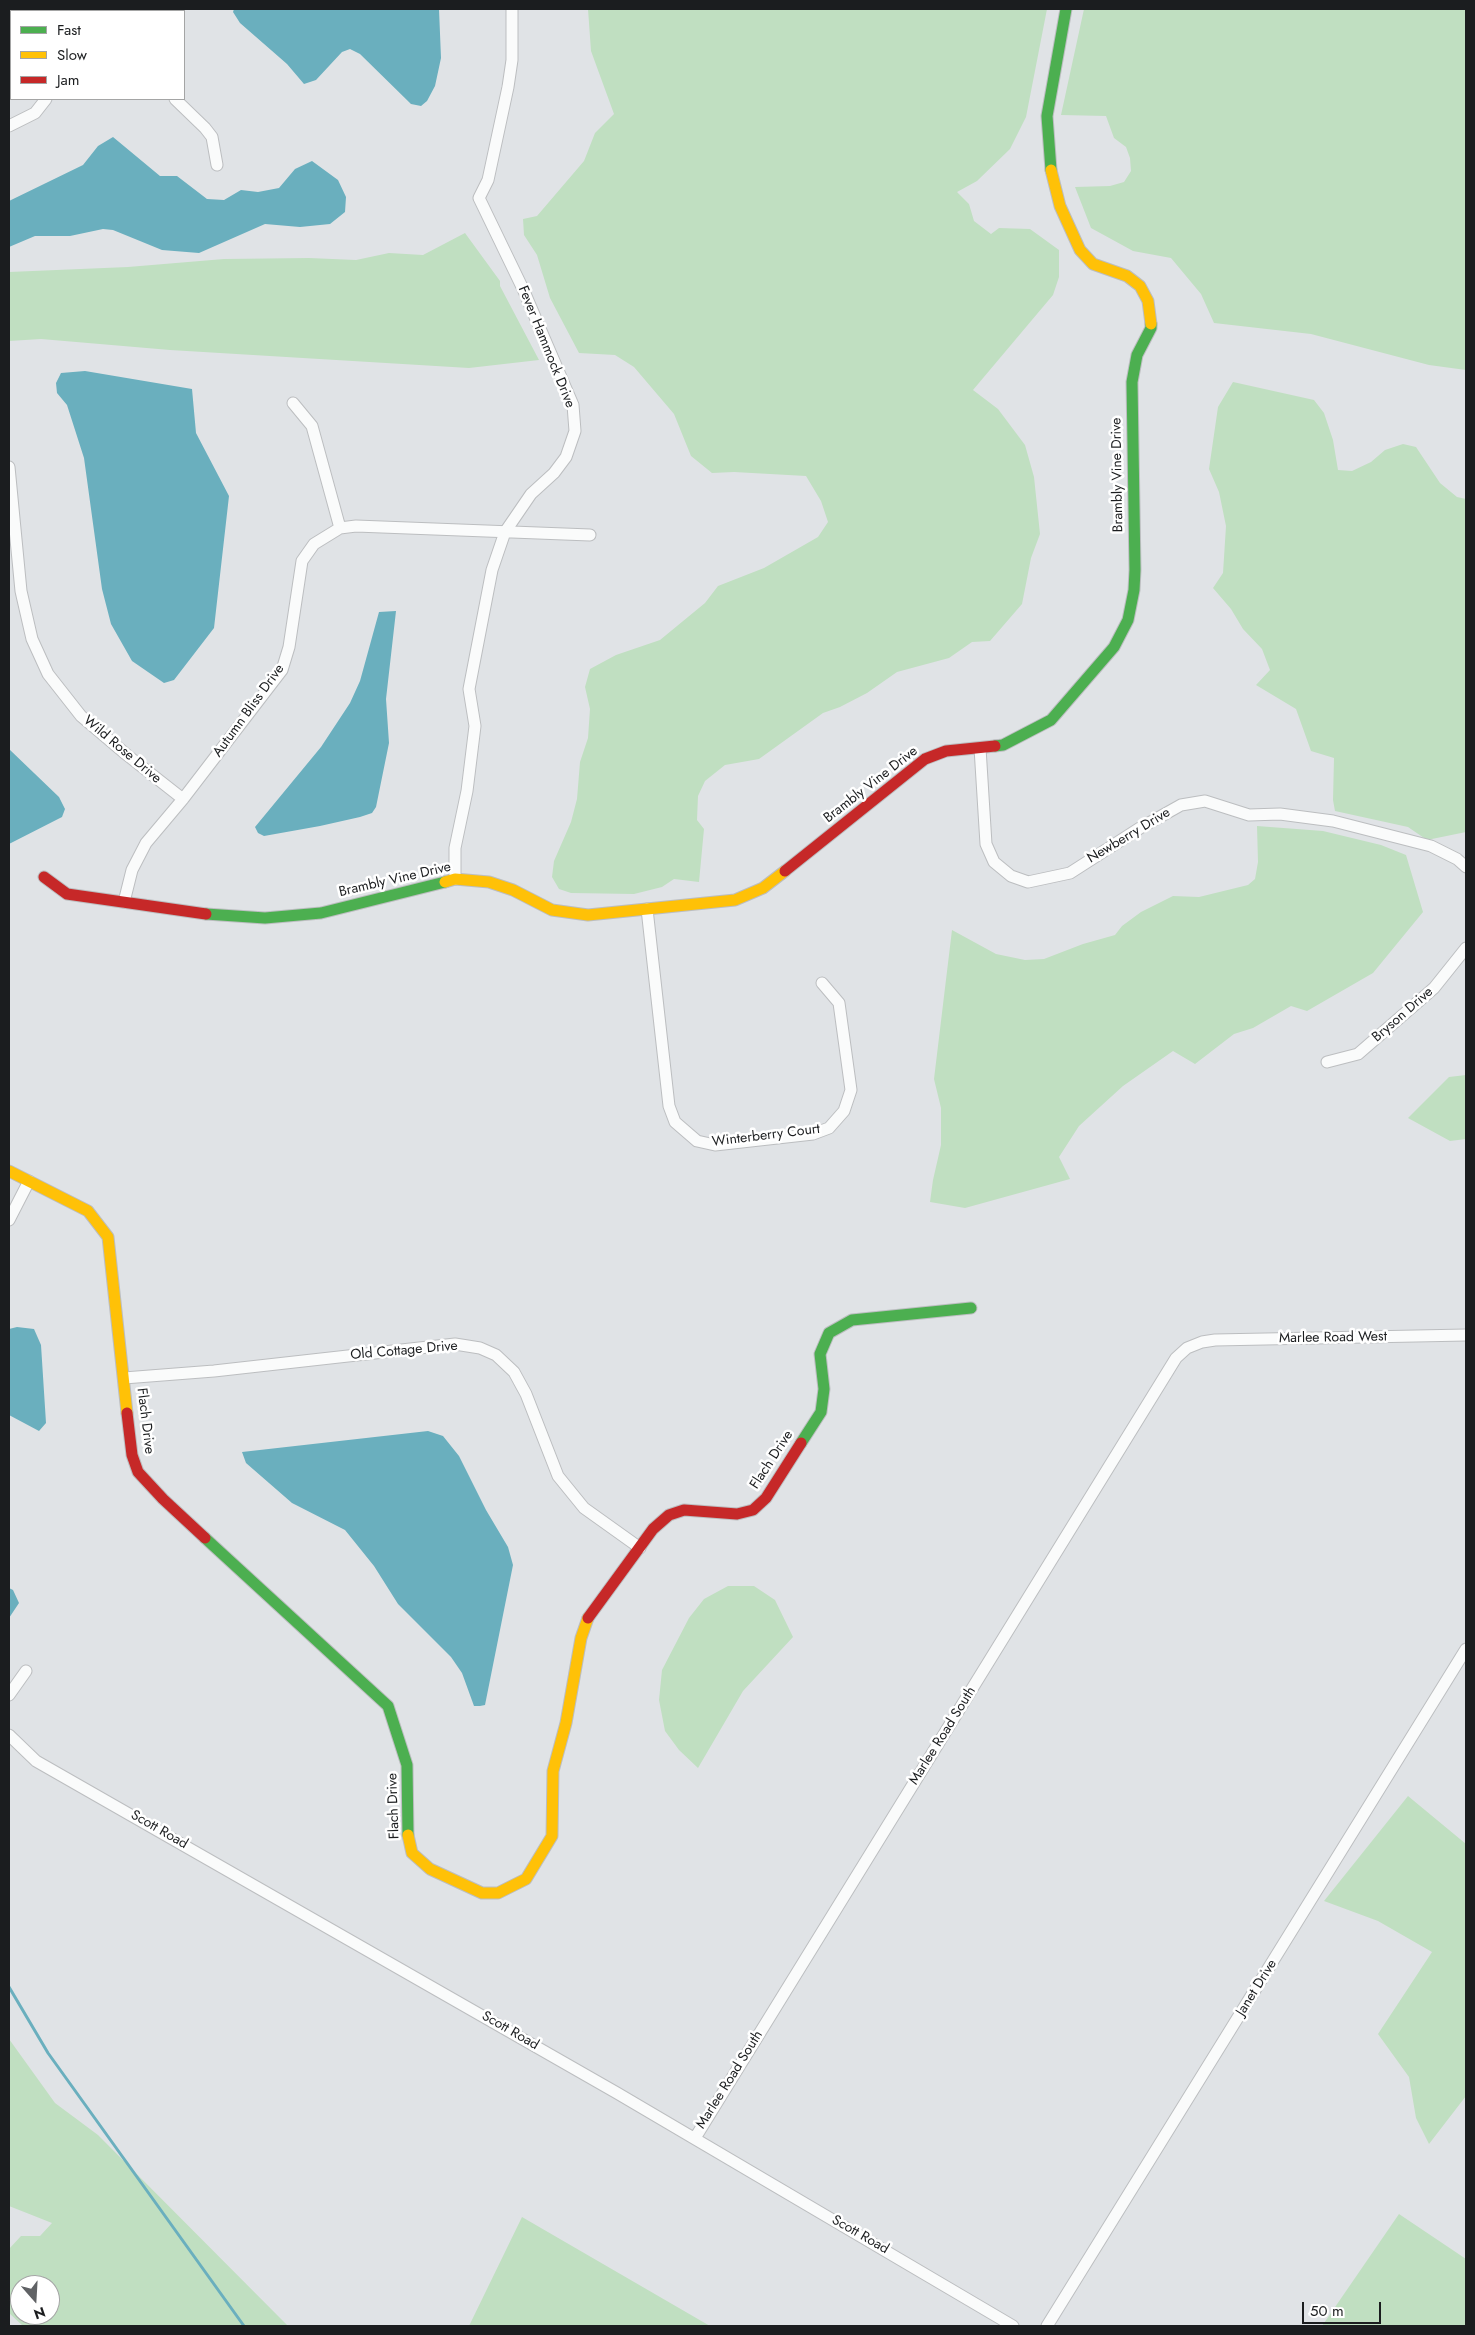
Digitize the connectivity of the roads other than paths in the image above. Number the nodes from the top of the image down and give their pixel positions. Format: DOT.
graph roads {
  1 [pos="512,9"];
  2 [pos="1066,9"];
  3 [pos="45,100"];
  4 [pos="177,100"];
  5 [pos="9,126"];
  6 [pos="218,166"];
  7 [pos="293,403"];
  8 [pos="9,467"];
  9 [pos="340,528"];
  10 [pos="505,532"];
  11 [pos="590,535"];
  12 [pos="980,748"];
  13 [pos="183,799"];
  14 [pos="1466,867"];
  15 [pos="44,877"];
  16 [pos="455,879"];
  17 [pos="124,902"];
  18 [pos="647,909"];
  19 [pos="1466,948"];
  20 [pos="822,982"];
  21 [pos="1326,1062"];
  22 [pos="9,1171"];
  23 [pos="29,1181"];
  24 [pos="9,1220"];
  25 [pos="971,1308"];
  26 [pos="1466,1335"];
  27 [pos="1199,1343"];
  28 [pos="124,1378"];
  29 [pos="640,1548"];
  30 [pos="1466,1649"];
  31 [pos="26,1671"];
  32 [pos="9,1695"];
  33 [pos="9,1735"];
  34 [pos="695,2138"];
  35 [pos="1013,2326"];
  36 [pos="1047,2326"];
  1 -- 10 [label="street, Fever Hammock Drive"];
  2 -- 12 [label="street, Brambly Vine Drive"];
  3 -- 5 [label="street"];
  4 -- 6 [label="street"];
  7 -- 9 [label="street"];
  8 -- 13 [label="street, Wild Rose Drive"];
  9 -- 10 [label="street, Autumn Bliss Drive"];
  9 -- 13 [label="street, Autumn Bliss Drive"];
  10 -- 11 [label="street, Autumn Bliss Drive"];
  10 -- 16 [label="street, Fever Hammock Drive"];
  12 -- 14 [label="street, Newberry Drive"];
  12 -- 18 [label="street, Brambly Vine Drive"];
  13 -- 17 [label="street, Autumn Bliss Drive"];
  15 -- 17 [label="street, Brambly Vine Drive"];
  16 -- 17 [label="street, Brambly Vine Drive"];
  16 -- 18 [label="street, Brambly Vine Drive"];
  18 -- 20 [label="street, Winterberry Court"];
  19 -- 21 [label="street, Bryson Drive"];
  22 -- 23 [label="street, Flach Drive"];
  23 -- 24 [label="street"];
  23 -- 28 [label="street, Flach Drive"];
  25 -- 29 [label="street, Flach Drive"];
  26 -- 27 [label="street, Marlee Road West"];
  27 -- 34 [label="street, Marlee Road South"];
  28 -- 29 [label="street, Old Cottage Drive"];
  28 -- 29 [label="street, Flach Drive"];
  30 -- 36 [label="street, Janet Drive"];
  31 -- 32 [label="street"];
  33 -- 34 [label="street, Scott Road"];
  34 -- 35 [label="street, Scott Road"];
}
